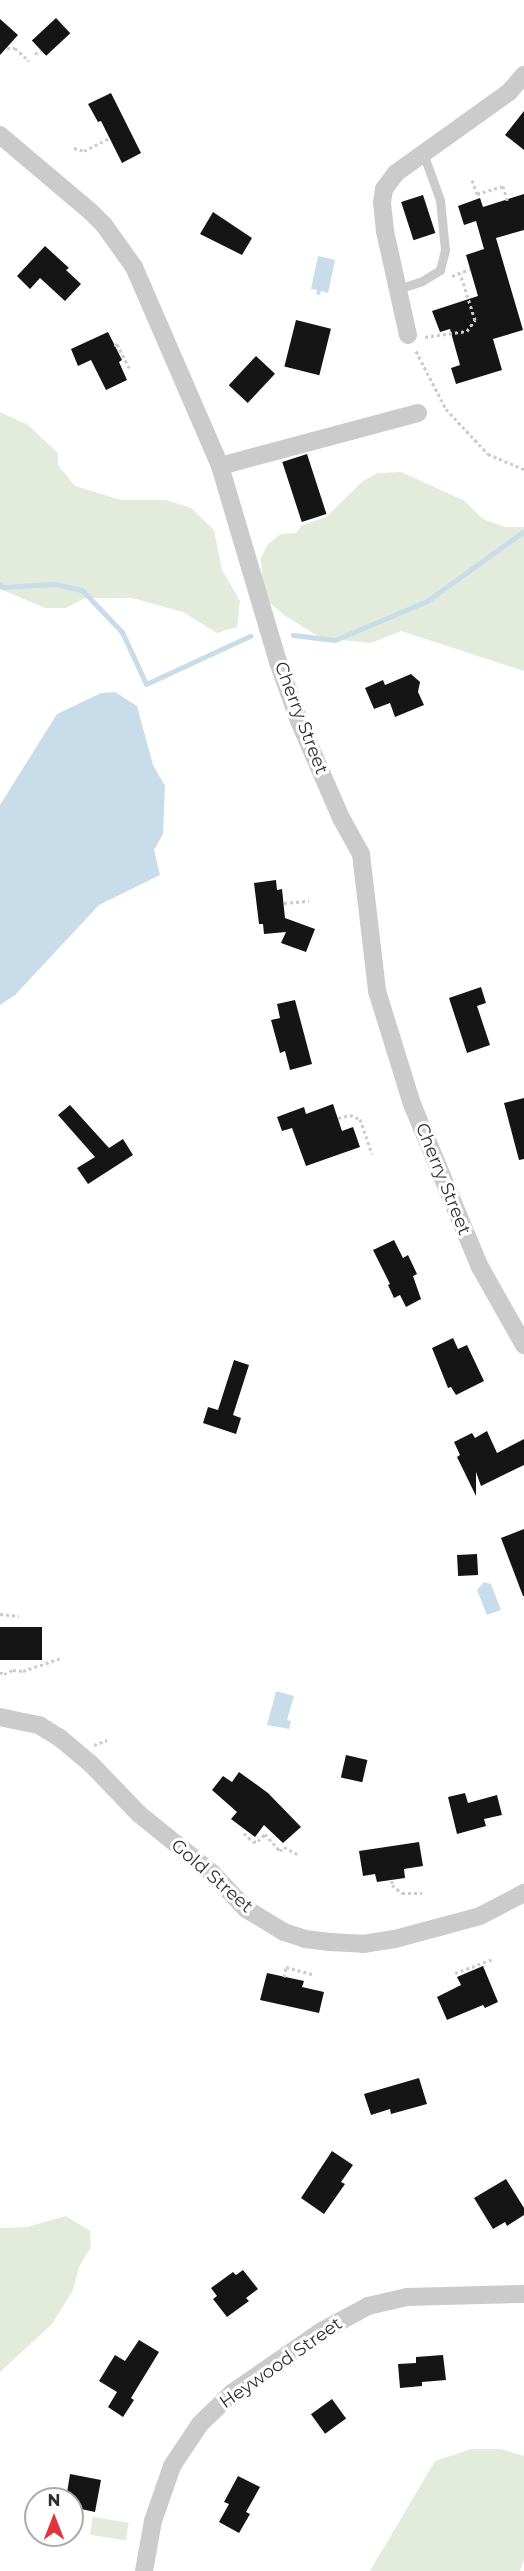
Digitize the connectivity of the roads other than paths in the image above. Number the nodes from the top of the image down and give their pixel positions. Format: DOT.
graph roads {
  1 [pos="524,75"];
  2 [pos="0,135"];
  3 [pos="423,153"];
  4 [pos="398,290"];
  5 [pos="408,335"];
  6 [pos="418,412"];
  7 [pos="220,466"];
  8 [pos="524,1345"];
  9 [pos="0,1717"];
  10 [pos="524,1893"];
  11 [pos="524,2294"];
  12 [pos="144,2571"];
  1 -- 3 [label="street"];
  2 -- 7 [label="street, Cherry Street"];
  3 -- 4 [label="street"];
  3 -- 4 [label="lane"];
  4 -- 5 [label="street"];
  6 -- 7 [label="street"];
  7 -- 8 [label="street, Cherry Street"];
  9 -- 10 [label="street, Gold Street"];
  11 -- 12 [label="street, Heywood Street"];
}
